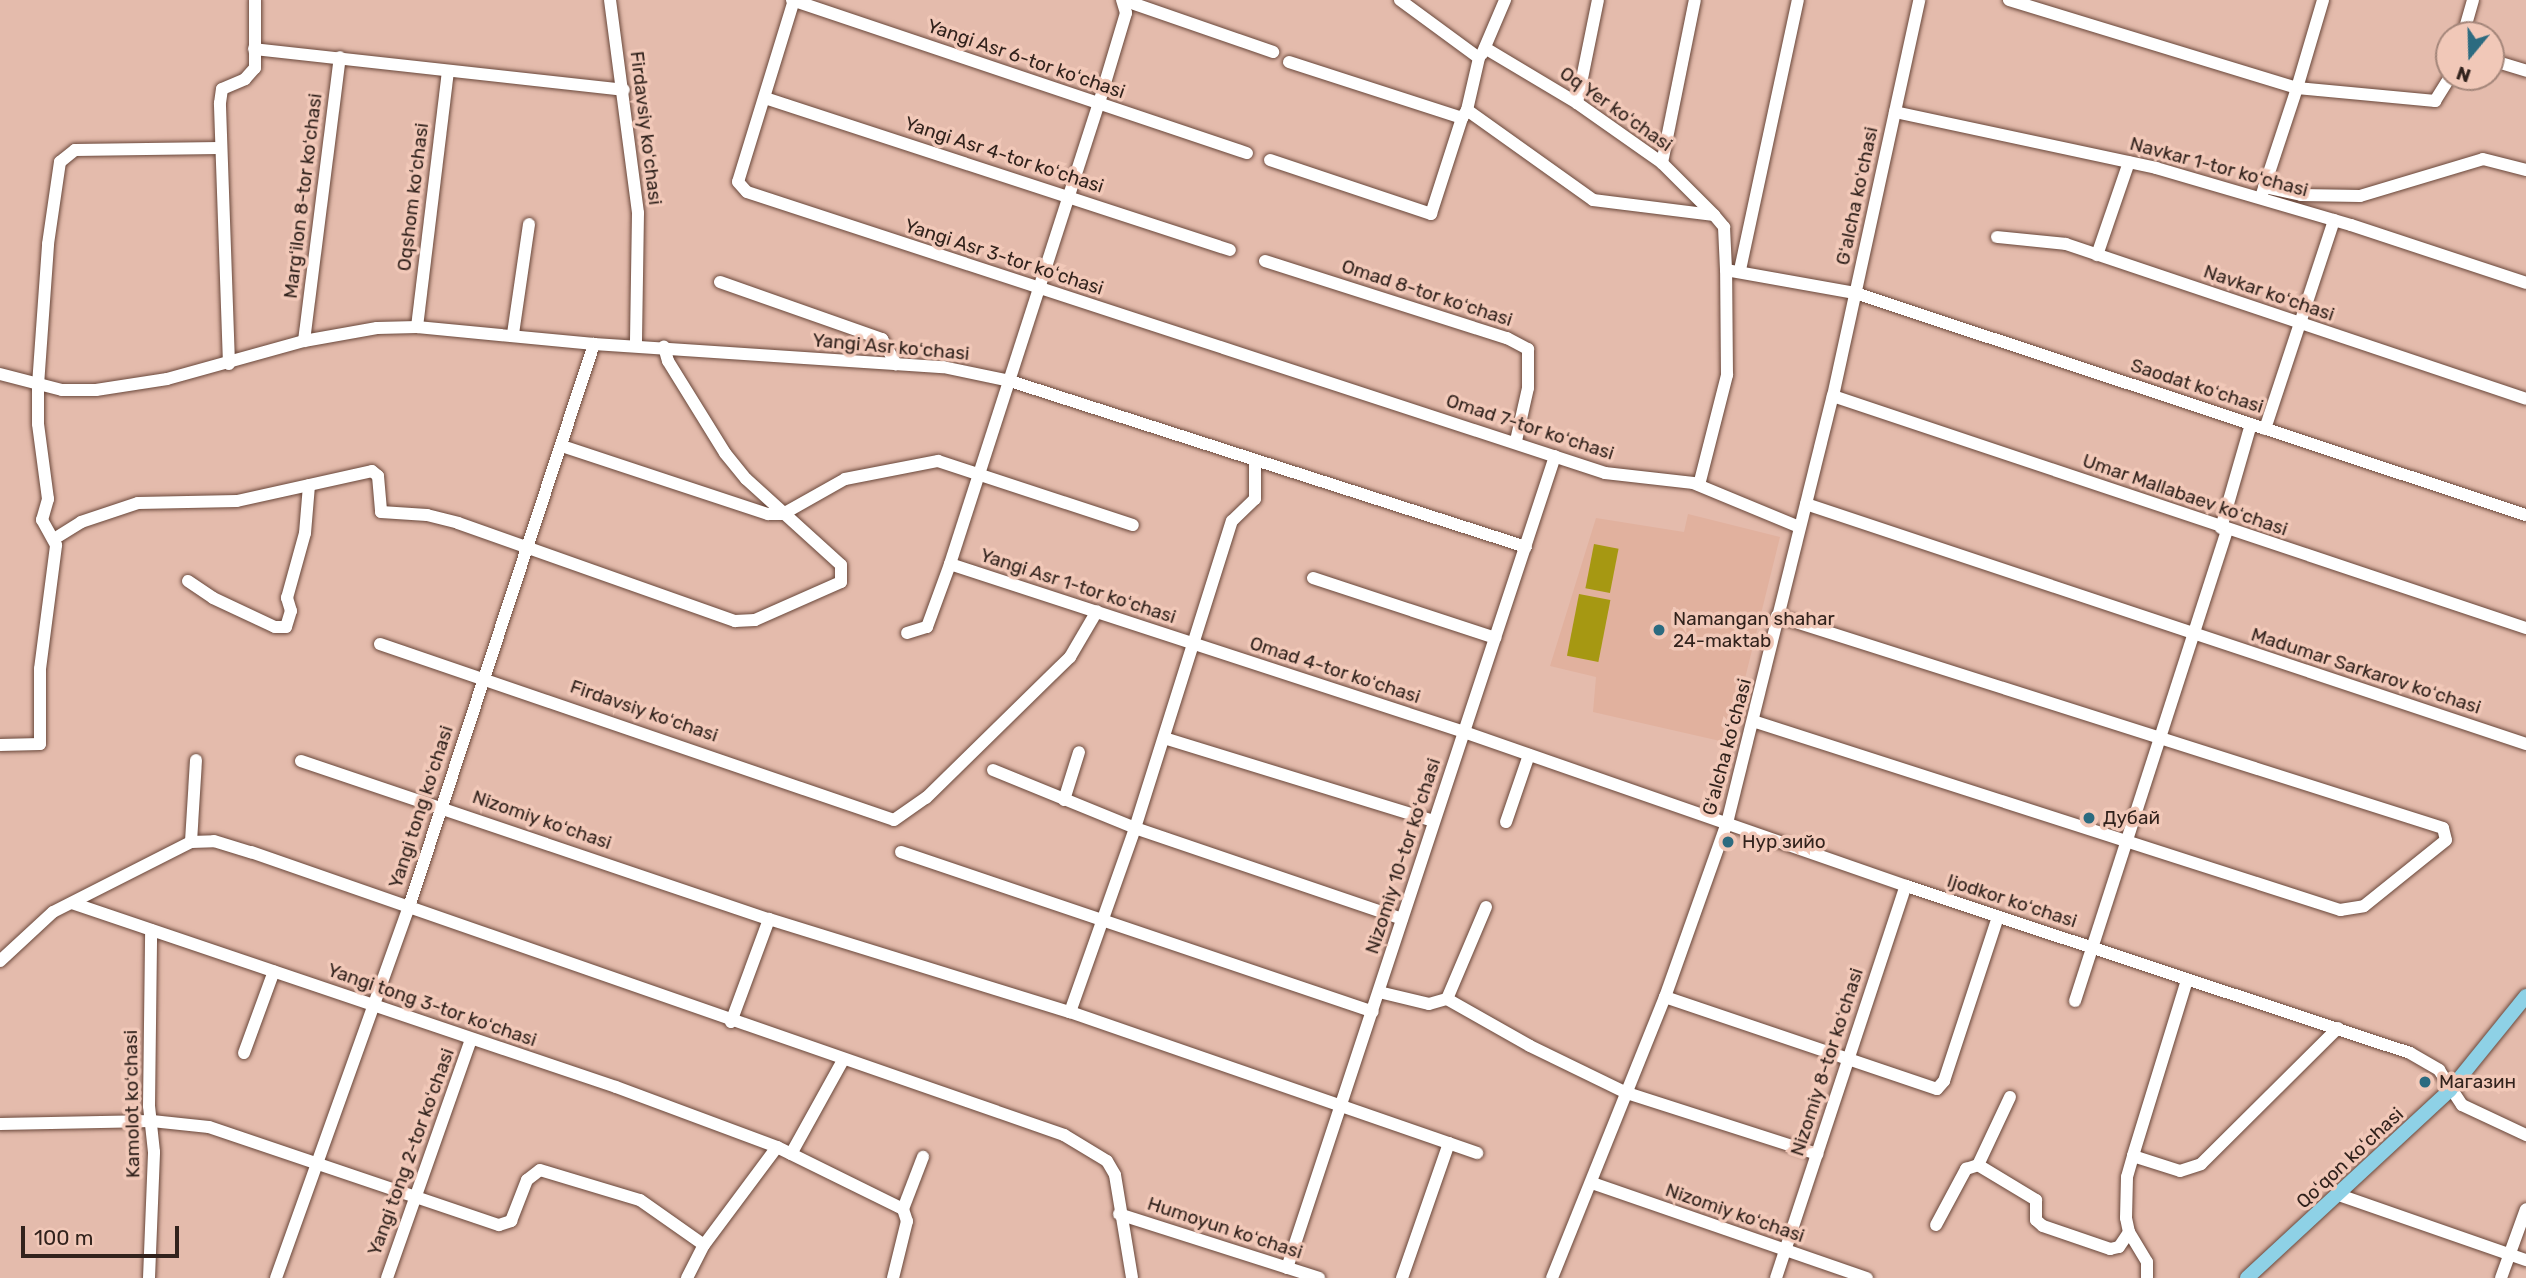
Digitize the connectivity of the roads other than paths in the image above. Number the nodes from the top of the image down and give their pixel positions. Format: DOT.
graph roads {
  1 [pos="254,0"];
  2 [pos="610,0"];
  3 [pos="794,0"];
  4 [pos="1122,0"];
  5 [pos="1400,0"];
  6 [pos="1505,0"];
  7 [pos="1598,0"];
  8 [pos="1695,0"];
  9 [pos="1798,0"];
  10 [pos="1919,0"];
  11 [pos="2009,0"];
  12 [pos="2323,0"];
  13 [pos="2473,0"];
  14 [pos="2467,21"];
  15 [pos="254,49"];
  16 [pos="1273,52"];
  17 [pos="1482,53"];
  18 [pos="341,57"];
  19 [pos="1289,62"];
  20 [pos="2505,64"];
  21 [pos="2526,71"];
  22 [pos="448,72"];
  23 [pos="2298,88"];
  24 [pos="624,90"];
  25 [pos="2444,91"];
  26 [pos="765,98"];
  27 [pos="1099,103"];
  28 [pos="1577,103"];
  29 [pos="1895,112"];
  30 [pos="1464,114"];
  31 [pos="219,148"];
  32 [pos="1247,153"];
  33 [pos="1270,160"];
  34 [pos="2129,162"];
  35 [pos="1661,163"];
  36 [pos="2526,170"];
  37 [pos="2263,192"];
  38 [pos="1069,196"];
  39 [pos="1714,215"];
  40 [pos="2334,220"];
  41 [pos="529,224"];
  42 [pos="1997,237"];
  43 [pos="1230,250"];
  44 [pos="2097,255"];
  45 [pos="1265,261"];
  46 [pos="1726,270"];
  47 [pos="1740,270"];
  48 [pos="720,282"];
  49 [pos="2526,283"];
  50 [pos="1040,290"];
  51 [pos="1855,293"];
  52 [pos="2298,324"];
  53 [pos="417,327"];
  54 [pos="513,334"];
  55 [pos="304,341"];
  56 [pos="594,344"];
  57 [pos="636,346"];
  58 [pos="664,347"];
  59 [pos="1248,359"];
  60 [pos="229,364"];
  61 [pos="896,364"];
  62 [pos="0,374"];
  63 [pos="1010,381"];
  64 [pos="38,385"];
  65 [pos="1833,396"];
  66 [pos="2526,399"];
  67 [pos="2251,424"];
  68 [pos="2265,429"];
  69 [pos="1516,441"];
  70 [pos="562,446"];
  71 [pos="1555,456"];
  72 [pos="1255,460"];
  73 [pos="979,474"];
  74 [pos="309,485"];
  75 [pos="1699,485"];
  76 [pos="1806,503"];
  77 [pos="783,514"];
  78 [pos="2526,515"];
  79 [pos="1133,525"];
  80 [pos="1799,527"];
  81 [pos="2224,529"];
  82 [pos="54,539"];
  83 [pos="529,546"];
  84 [pos="1526,547"];
  85 [pos="950,564"];
  86 [pos="1313,578"];
  87 [pos="188,581"];
  88 [pos="1097,611"];
  89 [pos="1777,616"];
  90 [pos="2526,628"];
  91 [pos="907,633"];
  92 [pos="2195,635"];
  93 [pos="1495,638"];
  94 [pos="380,644"];
  95 [pos="1193,644"];
  96 [pos="484,678"];
  97 [pos="1756,722"];
  98 [pos="1464,732"];
  99 [pos="1164,738"];
  100 [pos="2162,740"];
  101 [pos="2526,744"];
  102 [pos="0,746"];
  103 [pos="1079,752"];
  104 [pos="1529,755"];
  105 [pos="197,760"];
  106 [pos="301,761"];
  107 [pos="993,770"];
  108 [pos="1064,800"];
  109 [pos="441,806"];
  110 [pos="1433,821"];
  111 [pos="1506,822"];
  112 [pos="1727,822"];
  113 [pos="1135,828"];
  114 [pos="2128,841"];
  115 [pos="191,842"];
  116 [pos="901,852"];
  117 [pos="1906,886"];
  118 [pos="72,903"];
  119 [pos="1486,907"];
  120 [pos="408,910"];
  121 [pos="1998,917"];
  122 [pos="769,919"];
  123 [pos="1402,919"];
  124 [pos="1103,921"];
  125 [pos="151,930"];
  126 [pos="2093,948"];
  127 [pos="0,961"];
  128 [pos="274,971"];
  129 [pos="2187,980"];
  130 [pos="1379,992"];
  131 [pos="2526,996"];
  132 [pos="1665,998"];
  133 [pos="1447,999"];
  134 [pos="2075,1001"];
  135 [pos="375,1005"];
  136 [pos="1070,1012"];
  137 [pos="1373,1012"];
  138 [pos="731,1022"];
  139 [pos="2338,1028"];
  140 [pos="471,1039"];
  141 [pos="244,1053"];
  142 [pos="843,1060"];
  143 [pos="1847,1060"];
  144 [pos="2450,1090"];
  145 [pos="1627,1093"];
  146 [pos="2010,1097"];
  147 [pos="1341,1104"];
  148 [pos="152,1121"];
  149 [pos="0,1124"];
  150 [pos="2526,1135"];
  151 [pos="1449,1143"];
  152 [pos="777,1147"];
  153 [pos="1477,1153"];
  154 [pos="791,1154"];
  155 [pos="1817,1154"];
  156 [pos="2133,1156"];
  157 [pos="923,1157"];
  158 [pos="319,1165"];
  159 [pos="1978,1165"];
  160 [pos="1592,1183"];
  161 [pos="2339,1195"];
  162 [pos="416,1198"];
  163 [pos="903,1209"];
  164 [pos="2526,1209"];
  165 [pos="1119,1214"];
  166 [pos="1936,1225"];
  167 [pos="2129,1232"];
  168 [pos="704,1245"];
  169 [pos="1784,1251"];
  170 [pos="2510,1254"];
  171 [pos="2526,1260"];
  172 [pos="1287,1268"];
  173 [pos="149,1278"];
  174 [pos="276,1278"];
  175 [pos="387,1278"];
  176 [pos="687,1278"];
  177 [pos="892,1278"];
  178 [pos="1132,1278"];
  179 [pos="1319,1278"];
  180 [pos="1402,1278"];
  181 [pos="1552,1278"];
  182 [pos="1776,1278"];
  183 [pos="1867,1278"];
  184 [pos="2147,1278"];
  185 [pos="2247,1278"];
  186 [pos="2501,1278"];
  1 -- 15 [label="street"];
  2 -- 24 [label="street, Firdavsiy koʻchasi"];
  3 -- 26 [label="street"];
  3 -- 27 [label="street, Yangi Asr 6-tor koʻchasi"];
  4 -- 16 [label="street"];
  4 -- 27 [label="street"];
  5 -- 17 [label="street, Oq Yer koʻchasi"];
  6 -- 17 [label="street"];
  7 -- 28 [label="street"];
  8 -- 35 [label="street"];
  9 -- 47 [label="street"];
  10 -- 29 [label="street, Gʻalcha koʻchasi"];
  11 -- 23 [label="street"];
  12 -- 23 [label="street"];
  13 -- 14 [label="street"];
  15 -- 18 [label="street"];
  15 -- 31 [label="street"];
  17 -- 28 [label="street, Oq Yer koʻchasi"];
  17 -- 30 [label="street"];
  18 -- 22 [label="street"];
  18 -- 55 [label="street, Margʻilon 8-tor koʻchasi"];
  19 -- 30 [label="street"];
  20 -- 21 [label="street"];
  22 -- 24 [label="street"];
  22 -- 53 [label="street, Oqshom koʻchasi"];
  23 -- 25 [label="street"];
  23 -- 37 [label="street"];
  24 -- 57 [label="street, Firdavsiy koʻchasi"];
  26 -- 38 [label="street, Yangi Asr 4-tor koʻchasi"];
  26 -- 50 [label="street, Yangi Asr 3-tor koʻchasi"];
  27 -- 32 [label="street, Yangi Asr 6-tor koʻchasi"];
  27 -- 38 [label="street"];
  28 -- 35 [label="street, Oq Yer koʻchasi"];
  29 -- 34 [label="street, Navkar 1-tor koʻchasi"];
  29 -- 51 [label="street, Gʻalcha koʻchasi"];
  30 -- 33 [label="street"];
  30 -- 39 [label="street"];
  31 -- 60 [label="street"];
  31 -- 64 [label="street"];
  34 -- 37 [label="street, Navkar 1-tor koʻchasi"];
  34 -- 44 [label="street"];
  35 -- 39 [label="street, Oq Yer koʻchasi"];
  36 -- 37 [label="street"];
  37 -- 40 [label="street, Navkar 1-tor koʻchasi"];
  38 -- 43 [label="street, Yangi Asr 4-tor koʻchasi"];
  38 -- 50 [label="street"];
  39 -- 46 [label="street"];
  40 -- 49 [label="street, Navkar 1-tor koʻchasi"];
  40 -- 52 [label="street"];
  41 -- 54 [label="street"];
  42 -- 44 [label="street, Navkar koʻchasi"];
  44 -- 52 [label="street, Navkar koʻchasi"];
  45 -- 69 [label="street, Omad 8-tor koʻchasi"];
  46 -- 47 [label="street, Saodat koʻchasi"];
  46 -- 75 [label="street"];
  47 -- 51 [label="street, Saodat koʻchasi"];
  48 -- 61 [label="street"];
  50 -- 59 [label="street, Yangi Asr 3-tor koʻchasi"];
  50 -- 63 [label="street"];
  51 -- 65 [label="street, Gʻalcha koʻchasi"];
  51 -- 67 [label="street, Saodat koʻchasi"];
  52 -- 66 [label="street, Navkar koʻchasi"];
  52 -- 68 [label="street"];
  53 -- 54 [label="street, Yangi Asr koʻchasi"];
  53 -- 55 [label="street, Yangi Asr koʻchasi"];
  54 -- 56 [label="street, Yangi Asr koʻchasi"];
  55 -- 60 [label="street, Yangi Asr koʻchasi"];
  56 -- 57 [label="street, Yangi Asr koʻchasi"];
  56 -- 70 [label="street, Yangi tong koʻchasi"];
  57 -- 58 [label="street, Yangi Asr koʻchasi"];
  58 -- 61 [label="street, Yangi Asr koʻchasi"];
  58 -- 77 [label="street"];
  59 -- 69 [label="street, Omad 7-tor koʻchasi"];
  60 -- 64 [label="street, Yangi Asr koʻchasi"];
  61 -- 63 [label="street, Yangi Asr koʻchasi"];
  62 -- 64 [label="street, Yangi Asr koʻchasi"];
  63 -- 72 [label="street, Yangi Asr koʻchasi"];
  63 -- 73 [label="street"];
  64 -- 82 [label="street"];
  65 -- 76 [label="street, Gʻalcha koʻchasi"];
  65 -- 81 [label="street, Umar Mallabaev koʻchasi"];
  67 -- 68 [label="street, Saodat koʻchasi"];
  67 -- 81 [label="street"];
  68 -- 78 [label="street, Saodat koʻchasi"];
  69 -- 71 [label="street, Omad 7-tor koʻchasi"];
  70 -- 77 [label="street"];
  70 -- 83 [label="street, Yangi tong koʻchasi"];
  71 -- 75 [label="street, Omad 7-tor koʻchasi"];
  71 -- 84 [label="street, Nizomiy 10-tor koʻchasi"];
  72 -- 84 [label="street, Yangi Asr koʻchasi"];
  72 -- 95 [label="street"];
  73 -- 77 [label="street"];
  73 -- 79 [label="street"];
  73 -- 85 [label="street"];
  74 -- 82 [label="street"];
  74 -- 83 [label="street"];
  74 -- 87 [label="street"];
  75 -- 80 [label="street, Omad 7-tor koʻchasi"];
  76 -- 80 [label="street, Gʻalcha koʻchasi"];
  76 -- 92 [label="street, Madumar Sarkarov koʻchasi"];
  77 -- 83 [label="street"];
  80 -- 89 [label="street, Gʻalcha koʻchasi"];
  81 -- 90 [label="street, Umar Mallabaev koʻchasi"];
  81 -- 92 [label="street"];
  82 -- 102 [label="street"];
  83 -- 96 [label="street, Yangi tong koʻchasi"];
  84 -- 93 [label="street, Nizomiy 10-tor koʻchasi"];
  85 -- 88 [label="street, Yangi Asr 1-tor koʻchasi"];
  85 -- 91 [label="street"];
  86 -- 93 [label="street"];
  88 -- 95 [label="street, Yangi Asr 1-tor koʻchasi"];
  88 -- 96 [label="street, Firdavsiy koʻchasi"];
  89 -- 97 [label="street, Gʻalcha koʻchasi"];
  89 -- 100 [label="street"];
  92 -- 100 [label="street"];
  92 -- 101 [label="street, Madumar Sarkarov koʻchasi"];
  93 -- 98 [label="street, Nizomiy 10-tor koʻchasi"];
  94 -- 96 [label="street, Firdavsiy koʻchasi"];
  95 -- 98 [label="street, Omad 4-tor koʻchasi"];
  95 -- 99 [label="street"];
  96 -- 109 [label="street, Yangi tong koʻchasi"];
  97 -- 112 [label="street, Gʻalcha koʻchasi"];
  97 -- 114 [label="street"];
  98 -- 104 [label="street, Ijodkor koʻchasi"];
  98 -- 110 [label="street, Nizomiy 10-tor koʻchasi"];
  99 -- 110 [label="street"];
  99 -- 113 [label="street"];
  100 -- 114 [label="street"];
  100 -- 114 [label="street"];
  103 -- 108 [label="street"];
  104 -- 111 [label="street"];
  104 -- 112 [label="street, Ijodkor koʻchasi"];
  105 -- 115 [label="street"];
  106 -- 109 [label="street, Nizomiy koʻchasi"];
  107 -- 108 [label="street"];
  108 -- 113 [label="street"];
  109 -- 120 [label="street, Yangi tong koʻchasi"];
  109 -- 122 [label="street, Nizomiy koʻchasi"];
  110 -- 123 [label="street, Nizomiy 10-tor koʻchasi"];
  112 -- 117 [label="street, Ijodkor koʻchasi"];
  112 -- 132 [label="street, Gʻalcha koʻchasi"];
  113 -- 123 [label="street"];
  113 -- 124 [label="street"];
  114 -- 126 [label="street"];
  115 -- 118 [label="street"];
  115 -- 120 [label="street"];
  116 -- 124 [label="street"];
  117 -- 121 [label="street, Ijodkor koʻchasi"];
  117 -- 143 [label="street, Nizomiy 8-tor koʻchasi"];
  118 -- 125 [label="street, Yangi tong 3-tor koʻchasi"];
  118 -- 127 [label="street"];
  119 -- 133 [label="street"];
  120 -- 135 [label="street, Yangi tong koʻchasi"];
  120 -- 138 [label="street"];
  121 -- 126 [label="street, Ijodkor koʻchasi"];
  121 -- 143 [label="street"];
  122 -- 136 [label="street, Nizomiy koʻchasi"];
  122 -- 138 [label="street"];
  123 -- 130 [label="street, Nizomiy 10-tor koʻchasi"];
  124 -- 136 [label="street"];
  124 -- 137 [label="street"];
  125 -- 128 [label="street, Yangi tong 3-tor koʻchasi"];
  125 -- 148 [label="street, Kamolot koʻchasi"];
  126 -- 129 [label="street, Ijodkor koʻchasi"];
  126 -- 134 [label="street"];
  128 -- 135 [label="street, Yangi tong 3-tor koʻchasi"];
  128 -- 141 [label="street"];
  129 -- 139 [label="street, Ijodkor koʻchasi"];
  129 -- 156 [label="street"];
  130 -- 133 [label="street"];
  130 -- 137 [label="street, Nizomiy 10-tor koʻchasi"];
  131 -- 144 [label="main road, Qoʻqon koʻchasi"];
  132 -- 143 [label="street"];
  132 -- 145 [label="street, Gʻalcha koʻchasi"];
  133 -- 145 [label="street"];
  135 -- 140 [label="street, Yangi tong 3-tor koʻchasi"];
  135 -- 158 [label="street, Yangi tong koʻchasi"];
  136 -- 147 [label="street, Nizomiy koʻchasi"];
  137 -- 147 [label="street, Nizomiy 10-tor koʻchasi"];
  138 -- 142 [label="street"];
  139 -- 144 [label="street, Ijodkor koʻchasi"];
  139 -- 156 [label="street"];
  140 -- 152 [label="street, Yangi tong 3-tor koʻchasi"];
  140 -- 162 [label="street, Yangi tong 2-tor koʻchasi"];
  142 -- 154 [label="street"];
  142 -- 165 [label="street"];
  143 -- 155 [label="street, Nizomiy 8-tor koʻchasi"];
  144 -- 150 [label="street, Ijodkor koʻchasi"];
  144 -- 161 [label="main road, Qoʻqon koʻchasi"];
  145 -- 155 [label="street"];
  145 -- 160 [label="street, Gʻalcha koʻchasi"];
  146 -- 159 [label="street"];
  147 -- 151 [label="street, Nizomiy koʻchasi"];
  147 -- 172 [label="street, Nizomiy 10-tor koʻchasi"];
  148 -- 149 [label="street"];
  148 -- 158 [label="street"];
  148 -- 173 [label="street, Kamolot koʻchasi"];
  151 -- 153 [label="street, Nizomiy koʻchasi"];
  151 -- 180 [label="street"];
  152 -- 154 [label="street, Yangi tong 3-tor koʻchasi"];
  152 -- 168 [label="street"];
  154 -- 163 [label="street, Yangi tong 3-tor koʻchasi"];
  155 -- 169 [label="street, Nizomiy 8-tor koʻchasi"];
  156 -- 167 [label="street"];
  157 -- 163 [label="street"];
  158 -- 162 [label="street"];
  158 -- 174 [label="street, Yangi tong koʻchasi"];
  159 -- 166 [label="street"];
  159 -- 167 [label="street"];
  160 -- 169 [label="street, Nizomiy koʻchasi"];
  160 -- 181 [label="street, Gʻalcha koʻchasi"];
  161 -- 170 [label="street"];
  161 -- 185 [label="main road, Qoʻqon koʻchasi"];
  162 -- 168 [label="street"];
  162 -- 175 [label="street, Yangi tong 2-tor koʻchasi"];
  163 -- 177 [label="street"];
  164 -- 170 [label="street"];
  165 -- 172 [label="street, Humoyun koʻchasi"];
  165 -- 178 [label="street"];
  167 -- 184 [label="street"];
  168 -- 176 [label="street"];
  169 -- 182 [label="street, Nizomiy 8-tor koʻchasi"];
  169 -- 183 [label="street, Nizomiy koʻchasi"];
  170 -- 171 [label="street"];
  170 -- 186 [label="street"];
  172 -- 179 [label="street, Humoyun koʻchasi"];
}
